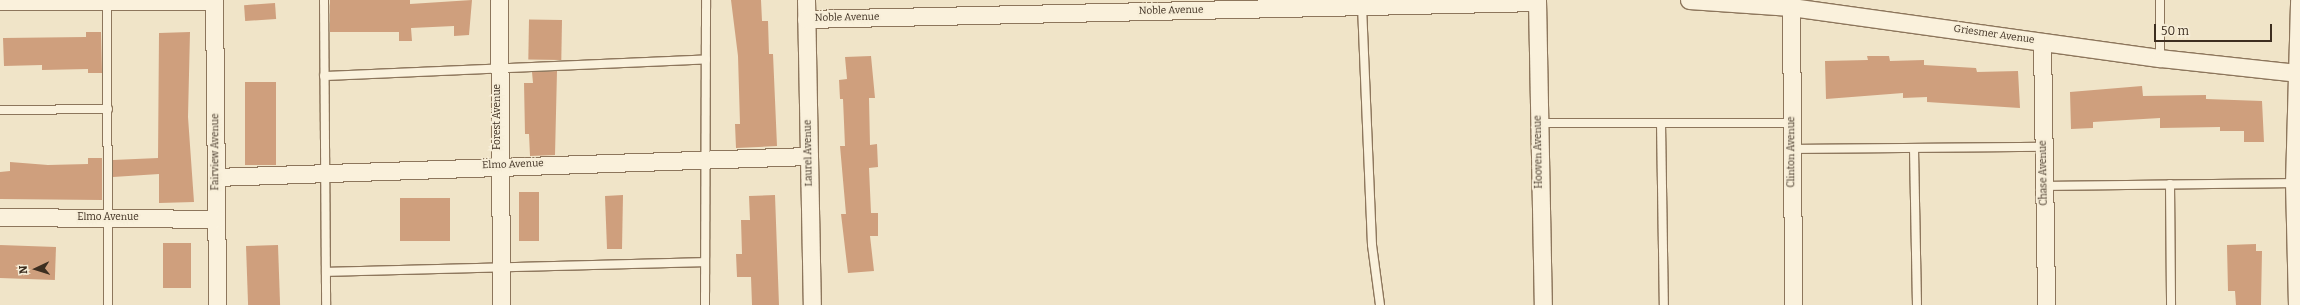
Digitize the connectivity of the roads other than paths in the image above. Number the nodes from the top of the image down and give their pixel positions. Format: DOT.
graph roads {
  1 [pos="107,0"];
  2 [pos="324,0"];
  3 [pos="498,0"];
  4 [pos="706,0"];
  5 [pos="806,0"];
  6 [pos="1689,0"];
  7 [pos="2160,0"];
  8 [pos="2299,0"];
  9 [pos="0,1"];
  10 [pos="214,1"];
  11 [pos="1536,1"];
  12 [pos="1791,3"];
  13 [pos="1362,6"];
  14 [pos="806,19"];
  15 [pos="2042,42"];
  16 [pos="2160,58"];
  17 [pos="706,59"];
  18 [pos="498,70"];
  19 [pos="2299,73"];
  20 [pos="324,76"];
  21 [pos="108,109"];
  22 [pos="0,110"];
  23 [pos="1539,123"];
  24 [pos="1660,123"];
  25 [pos="1792,123"];
  26 [pos="2044,148"];
  27 [pos="1914,149"];
  28 [pos="1792,150"];
  29 [pos="809,156"];
  30 [pos="707,159"];
  31 [pos="498,166"];
  32 [pos="324,174"];
  33 [pos="216,177"];
  34 [pos="2294,182"];
  35 [pos="2170,184"];
  36 [pos="2045,186"];
  37 [pos="0,217"];
  38 [pos="107,218"];
  39 [pos="216,219"];
  40 [pos="704,262"];
  41 [pos="500,268"];
  42 [pos="326,272"];
  43 [pos="108,305"];
  44 [pos="216,305"];
  45 [pos="326,305"];
  46 [pos="501,305"];
  47 [pos="705,305"];
  48 [pos="812,305"];
  49 [pos="1380,305"];
  50 [pos="1543,305"];
  51 [pos="1664,305"];
  52 [pos="1794,305"];
  53 [pos="1917,305"];
  54 [pos="2046,305"];
  55 [pos="2171,305"];
  56 [pos="2297,305"];
  1 -- 9 [label="street"];
  1 -- 10 [label="street"];
  1 -- 21 [label="lane"];
  2 -- 20 [label="lane"];
  3 -- 18 [label="street, Forest Avenue"];
  4 -- 17 [label="lane"];
  5 -- 14 [label="street, Laurel Avenue"];
  6 -- 12 [label="street, Griesmer Avenue"];
  7 -- 16 [label="lane"];
  8 -- 19 [label="street"];
  10 -- 33 [label="street, Fairview Avenue"];
  11 -- 13 [label="street, Noble Avenue"];
  11 -- 23 [label="street, Hooven Avenue"];
  12 -- 15 [label="street, Griesmer Avenue"];
  12 -- 25 [label="street, Clinton Avenue"];
  13 -- 14 [label="street, Noble Avenue"];
  13 -- 49 [label="lane"];
  14 -- 29 [label="street, Laurel Avenue"];
  15 -- 16 [label="street, Griesmer Avenue"];
  15 -- 26 [label="street, Chase Avenue"];
  16 -- 19 [label="street, Griesmer Avenue"];
  17 -- 18 [label="lane"];
  17 -- 30 [label="lane"];
  18 -- 20 [label="lane"];
  18 -- 31 [label="street, Forest Avenue"];
  19 -- 34 [label="street"];
  20 -- 32 [label="lane"];
  21 -- 22 [label="lane"];
  21 -- 38 [label="lane"];
  23 -- 24 [label="lane"];
  23 -- 50 [label="street, Hooven Avenue"];
  24 -- 25 [label="lane"];
  24 -- 51 [label="lane"];
  25 -- 28 [label="street, Clinton Avenue"];
  26 -- 27 [label="lane"];
  26 -- 36 [label="street, Chase Avenue"];
  27 -- 28 [label="lane"];
  27 -- 53 [label="lane"];
  28 -- 52 [label="street, Clinton Avenue"];
  29 -- 30 [label="street, Elmo Avenue"];
  29 -- 48 [label="street, Laurel Avenue"];
  30 -- 31 [label="street, Elmo Avenue"];
  30 -- 40 [label="lane"];
  31 -- 32 [label="street, Elmo Avenue"];
  31 -- 41 [label="street, Forest Avenue"];
  32 -- 33 [label="street, Elmo Avenue"];
  32 -- 42 [label="lane"];
  33 -- 39 [label="street, Fairview Avenue"];
  34 -- 35 [label="lane"];
  34 -- 56 [label="street"];
  35 -- 36 [label="lane"];
  35 -- 55 [label="lane"];
  36 -- 54 [label="street, Chase Avenue"];
  37 -- 38 [label="street, Elmo Avenue"];
  38 -- 39 [label="street, Elmo Avenue"];
  38 -- 43 [label="lane"];
  39 -- 44 [label="street, Fairview Avenue"];
  40 -- 41 [label="lane"];
  40 -- 47 [label="lane"];
  41 -- 42 [label="lane"];
  41 -- 46 [label="street, Forest Avenue"];
  42 -- 45 [label="lane"];
}
